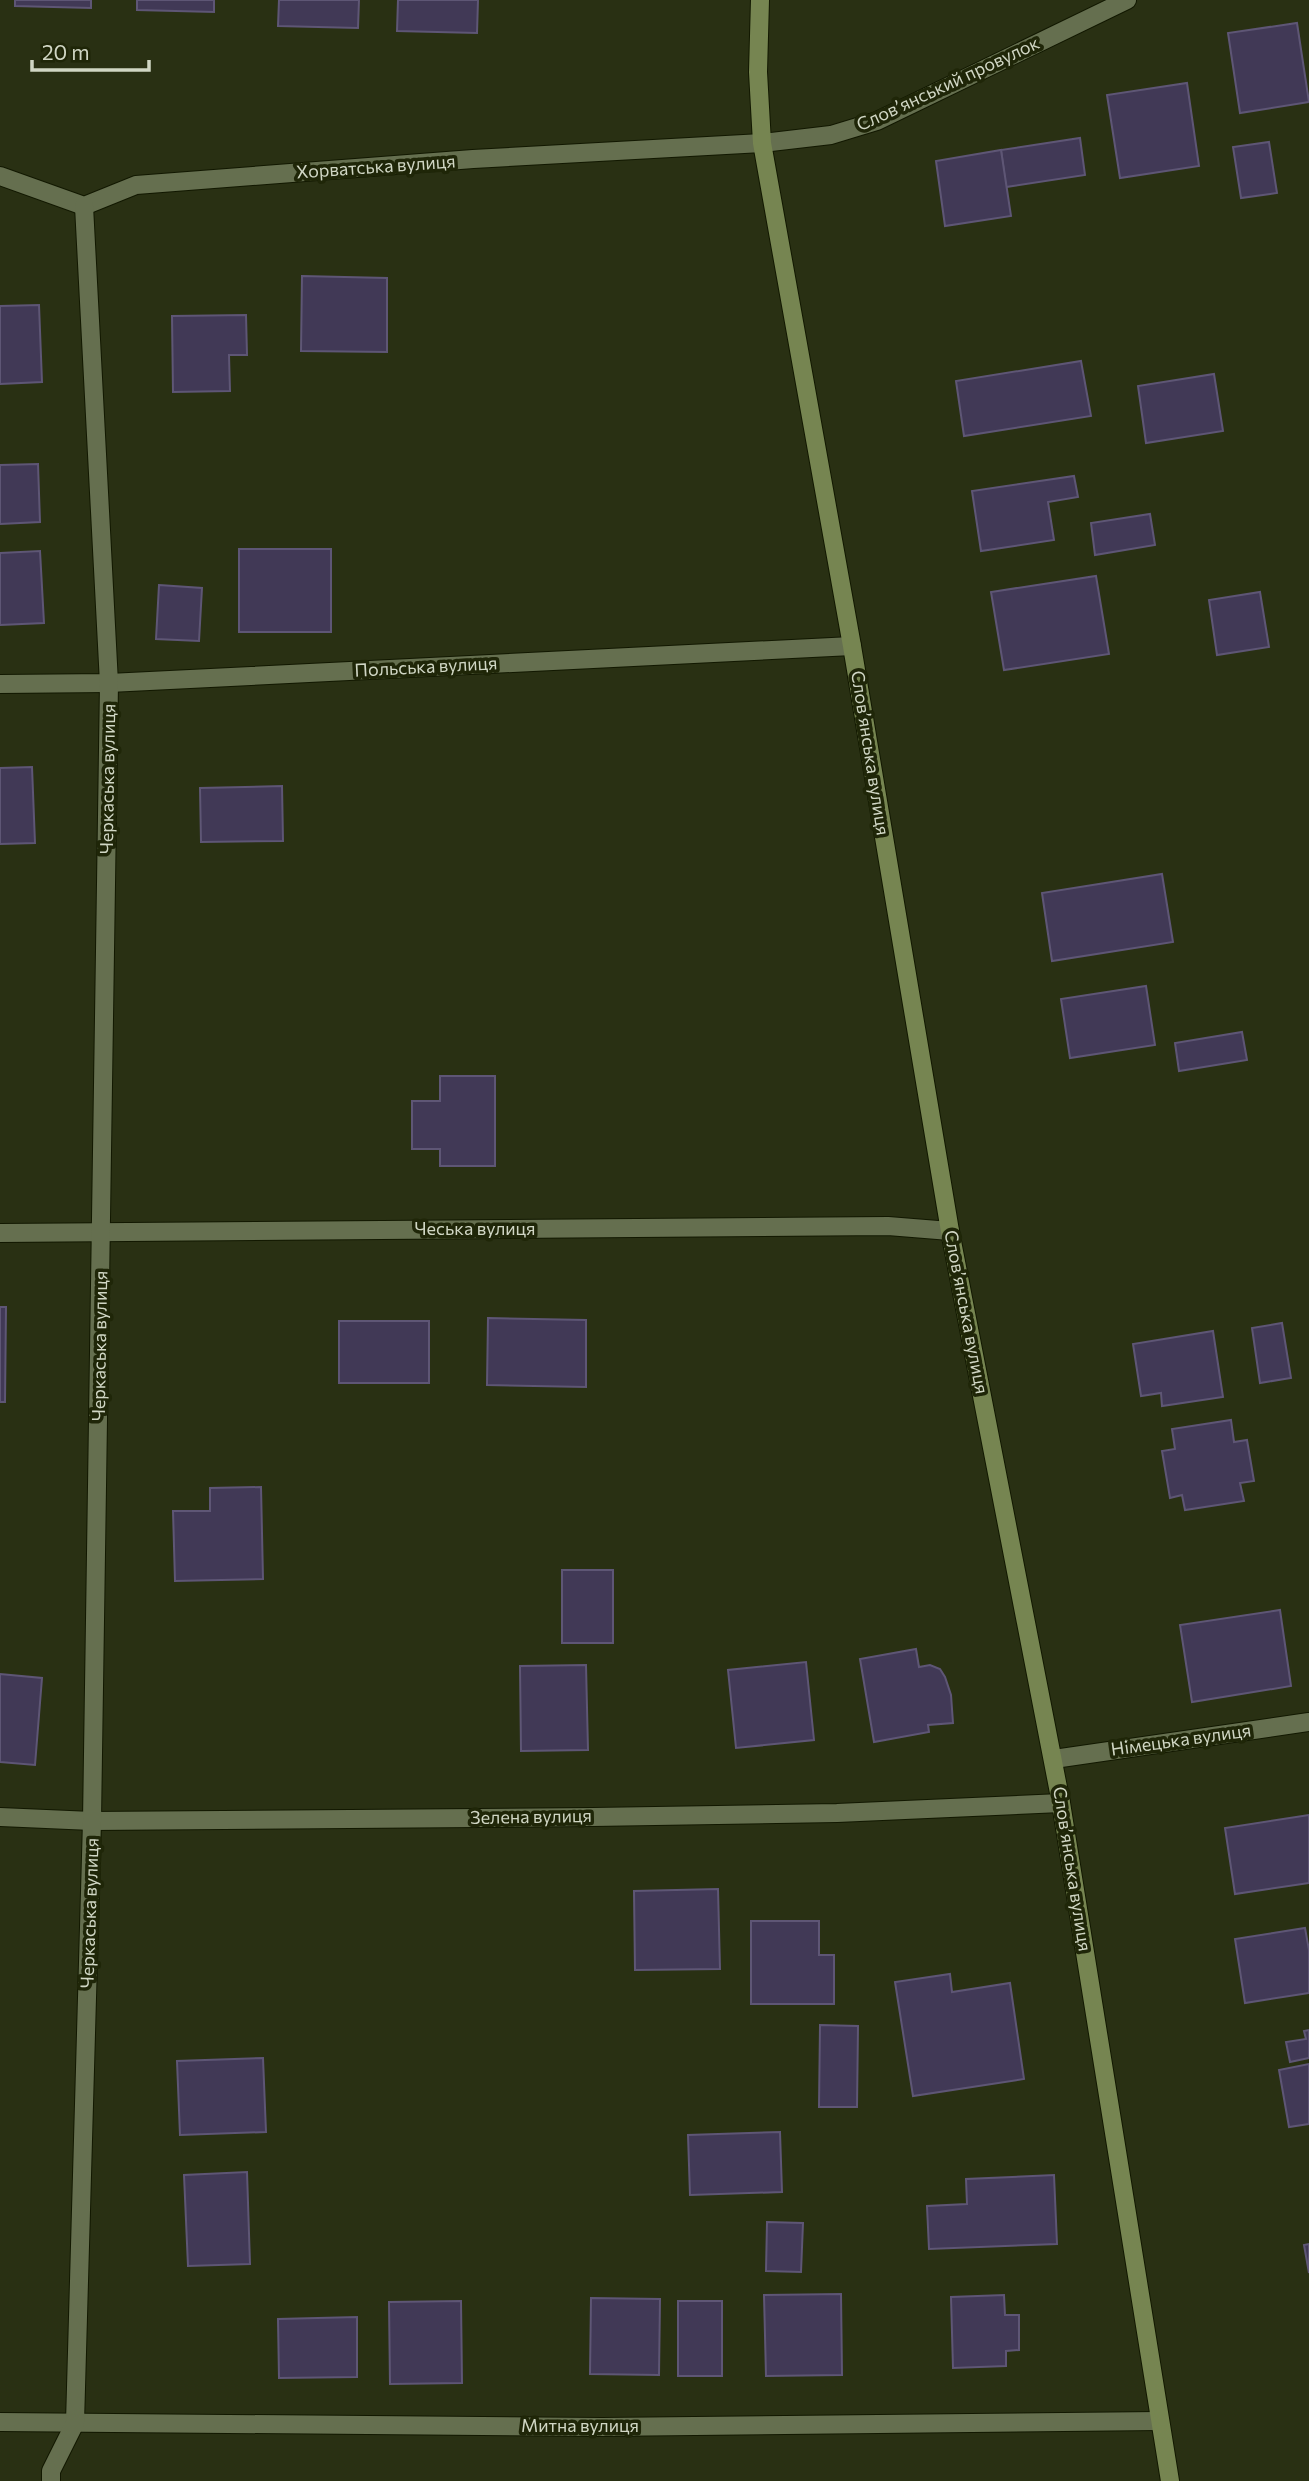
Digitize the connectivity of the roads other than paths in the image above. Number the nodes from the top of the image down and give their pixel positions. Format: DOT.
graph roads {
  1 [pos="760,0"];
  2 [pos="1127,0"];
  3 [pos="762,143"];
  4 [pos="0,176"];
  5 [pos="84,206"];
  6 [pos="852,646"];
  7 [pos="109,683"];
  8 [pos="0,684"];
  9 [pos="950,1231"];
  10 [pos="102,1232"];
  11 [pos="0,1233"];
  12 [pos="1309,1722"];
  13 [pos="1054,1759"];
  14 [pos="1061,1802"];
  15 [pos="0,1816"];
  16 [pos="92,1821"];
  17 [pos="1159,2421"];
  18 [pos="0,2422"];
  19 [pos="75,2423"];
  20 [pos="51,2481"];
  21 [pos="1171,2481"];
  1 -- 3 [label="street, Словʼянська вулиця"];
  2 -- 3 [label="street, Словʼянський провулок"];
  3 -- 5 [label="street, Хорватська вулиця"];
  3 -- 6 [label="street, Словʼянська вулиця"];
  4 -- 5 [label="street"];
  5 -- 7 [label="street, Черкаська вулиця"];
  6 -- 7 [label="street, Польська вулиця"];
  6 -- 9 [label="street, Словʼянська вулиця"];
  7 -- 8 [label="street, Польська вулиця"];
  7 -- 10 [label="street, Черкаська вулиця"];
  9 -- 10 [label="street, Чеська вулиця"];
  9 -- 13 [label="street, Словʼянська вулиця"];
  10 -- 11 [label="street, Чеська вулиця"];
  10 -- 16 [label="street, Черкаська вулиця"];
  12 -- 13 [label="street, Німецька вулиця"];
  13 -- 14 [label="street, Словʼянська вулиця"];
  14 -- 16 [label="street, Зелена вулиця"];
  14 -- 17 [label="street, Словʼянська вулиця"];
  15 -- 16 [label="street, Зелена вулиця"];
  16 -- 19 [label="street, Черкаська вулиця"];
  17 -- 19 [label="street, Митна вулиця"];
  17 -- 21 [label="street, Словʼянська вулиця"];
  18 -- 19 [label="street, Митна вулиця"];
  19 -- 20 [label="street, Черкаська вулиця"];
}
